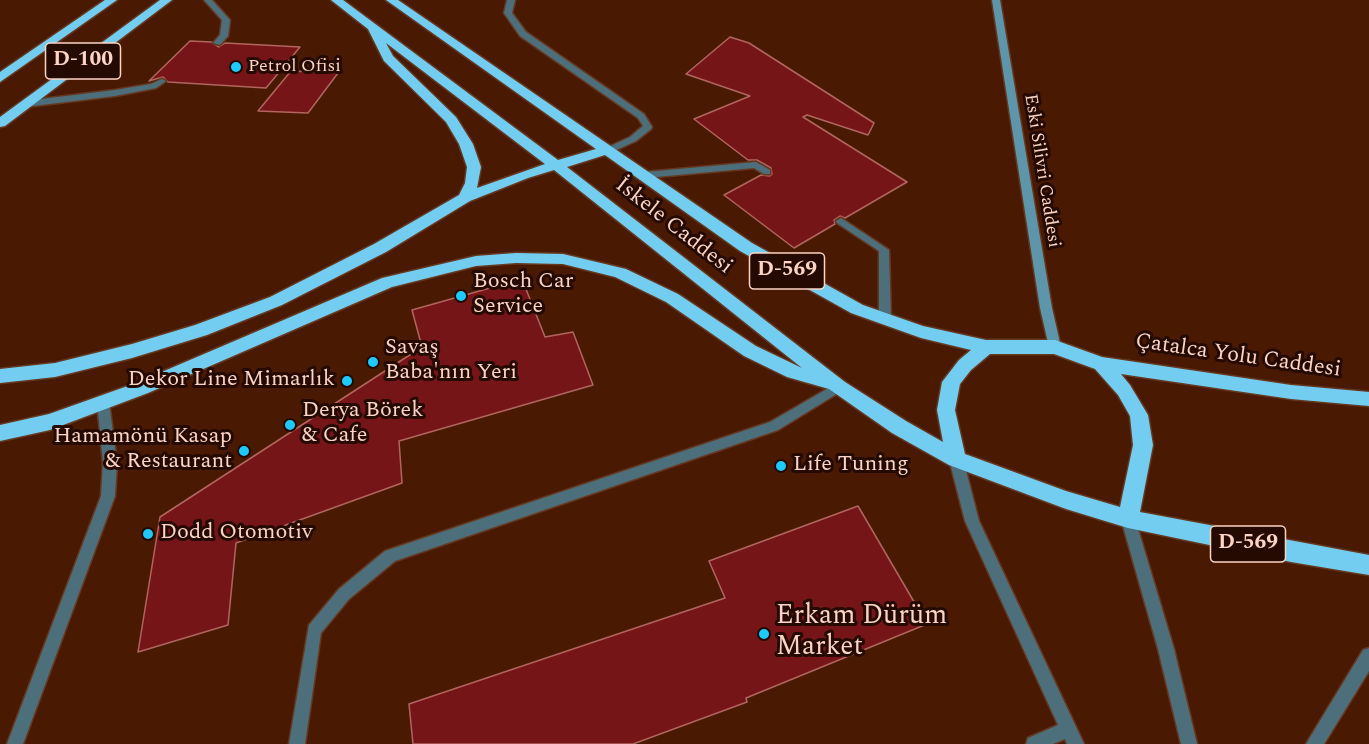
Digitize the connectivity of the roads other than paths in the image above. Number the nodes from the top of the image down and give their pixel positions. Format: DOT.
graph roads {
  1 [pos="112,0"];
  2 [pos="167,0"];
  3 [pos="208,0"];
  4 [pos="336,0"];
  5 [pos="391,0"];
  6 [pos="511,0"];
  7 [pos="996,0"];
  8 [pos="370,25"];
  9 [pos="217,43"];
  10 [pos="0,78"];
  11 [pos="162,81"];
  12 [pos="25,104"];
  13 [pos="0,123"];
  14 [pos="609,150"];
  15 [pos="557,166"];
  16 [pos="767,172"];
  17 [pos="645,175"];
  18 [pos="465,198"];
  19 [pos="841,220"];
  20 [pos="885,320"];
  21 [pos="986,347"];
  22 [pos="1055,347"];
  23 [pos="1101,364"];
  24 [pos="0,376"];
  25 [pos="839,387"];
  26 [pos="1369,399"];
  27 [pos="103,402"];
  28 [pos="0,433"];
  29 [pos="956,459"];
  30 [pos="1128,519"];
  31 [pos="1369,565"];
  32 [pos="1369,656"];
  33 [pos="1072,737"];
  34 [pos="15,744"];
  35 [pos="297,744"];
  36 [pos="1034,744"];
  37 [pos="1189,744"];
  38 [pos="1314,744"];
  1 -- 10 [label="highway, D-100"];
  2 -- 12 [label="highway, D-100"];
  3 -- 9 [label="street"];
  4 -- 8 [label="highway, İskele Caddesi / D-569"];
  5 -- 14 [label="highway, İskele Caddesi / D-569"];
  6 -- 14 [label="street"];
  7 -- 22 [label="main road, Eski Silivri Caddesi"];
  8 -- 15 [label="highway, İskele Caddesi / D-569"];
  8 -- 18 [label="highway"];
  11 -- 12 [label="street"];
  12 -- 13 [label="highway, D-100"];
  14 -- 15 [label="highway"];
  14 -- 17 [label="highway, İskele Caddesi / D-569"];
  15 -- 18 [label="highway"];
  15 -- 25 [label="highway, İskele Caddesi / D-569"];
  16 -- 17 [label="street"];
  17 -- 20 [label="highway, İskele Caddesi / D-569"];
  18 -- 24 [label="highway"];
  19 -- 20 [label="street"];
  20 -- 21 [label="highway, İskele Caddesi / D-569"];
  21 -- 22 [label="highway, İskele Caddesi / D-569"];
  21 -- 29 [label="highway"];
  22 -- 23 [label="highway, İskele Caddesi / D-569"];
  23 -- 26 [label="highway, Çatalca Yolu Caddesi / D-569"];
  23 -- 30 [label="highway"];
  25 -- 27 [label="highway"];
  25 -- 29 [label="highway, İskele Caddesi / D-569"];
  25 -- 35 [label="street"];
  27 -- 28 [label="highway"];
  27 -- 34 [label="street"];
  29 -- 30 [label="highway, İskele Caddesi / D-569"];
  29 -- 33 [label="street"];
  30 -- 31 [label="highway, D-569"];
  30 -- 37 [label="street"];
  32 -- 38 [label="street"];
  33 -- 36 [label="street"];
}
